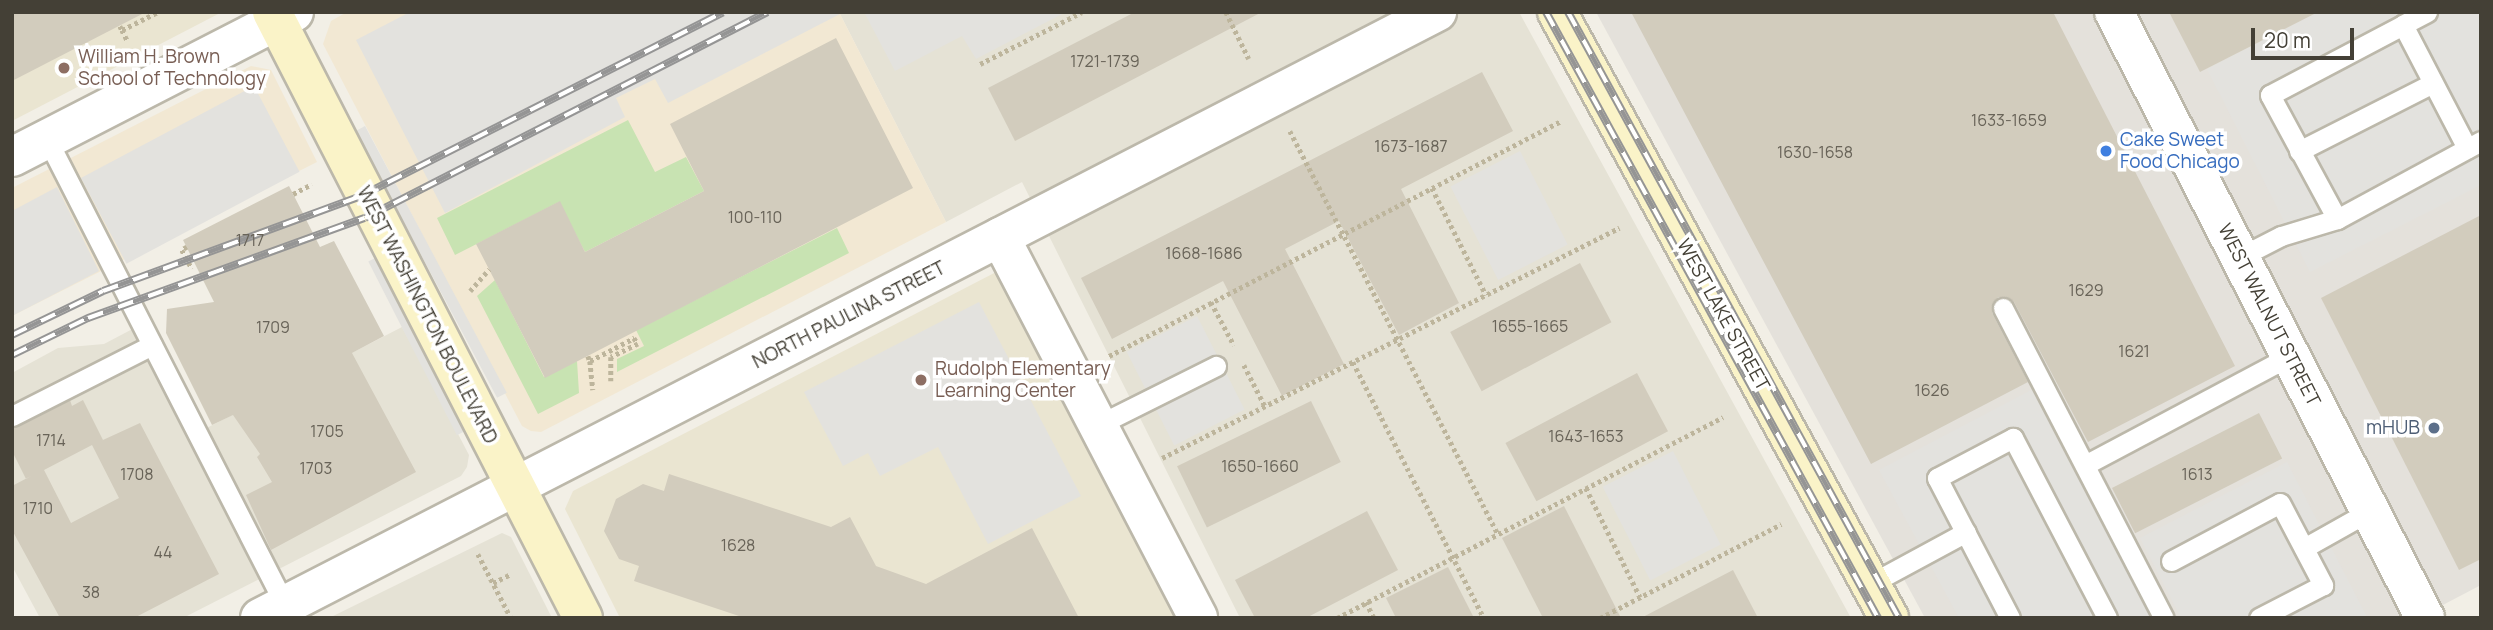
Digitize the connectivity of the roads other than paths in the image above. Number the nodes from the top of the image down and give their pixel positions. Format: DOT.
graph roads {
  1 [pos="1437,12"];
  2 [pos="1557,12"];
  3 [pos="2113,12"];
  4 [pos="2427,12"];
  5 [pos="281,15"];
  6 [pos="2403,24"];
  7 [pos="2433,83"];
  8 [pos="47,139"];
  9 [pos="2474,144"];
  10 [pos="2300,151"];
  11 [pos="12,157"];
  12 [pos="2337,219"];
  13 [pos="1000,237"];
  14 [pos="2240,257"];
  15 [pos="2003,307"];
  16 [pos="152,345"];
  17 [pos="2290,356"];
  18 [pos="1216,366"];
  19 [pos="12,416"];
  20 [pos="1098,425"];
  21 [pos="2085,466"];
  22 [pos="515,486"];
  23 [pos="2370,511"];
  24 [pos="1966,532"];
  25 [pos="2304,548"];
  26 [pos="2171,561"];
  27 [pos="1870,584"];
  28 [pos="279,613"];
  29 [pos="583,618"];
  30 [pos="1198,618"];
  31 [pos="1889,618"];
  32 [pos="2010,618"];
  33 [pos="2107,618"];
  34 [pos="2164,618"];
  35 [pos="2259,618"];
  36 [pos="2425,618"];
  1 -- 13 [label="street, NORTH PAULINA STREET"];
  2 -- 27 [label="main road, WEST LAKE STREET"];
  3 -- 14 [label="street, WEST WALNUT STREET"];
  4 -- 6 [label="lane"];
  5 -- 8 [label="street"];
  5 -- 22 [label="main road, WEST WASHINGTON BOULEVARD"];
  6 -- 7 [label="lane"];
  6 -- 10 [label="lane"];
  7 -- 9 [label="lane"];
  7 -- 10 [label="lane"];
  8 -- 11 [label="street"];
  8 -- 16 [label="lane"];
  9 -- 12 [label="lane"];
  10 -- 12 [label="lane"];
  12 -- 14 [label="lane"];
  13 -- 20 [label="street"];
  13 -- 22 [label="street, NORTH PAULINA STREET"];
  14 -- 17 [label="street, WEST WALNUT STREET"];
  15 -- 21 [label="lane"];
  16 -- 19 [label="lane"];
  16 -- 28 [label="lane"];
  17 -- 21 [label="lane"];
  17 -- 23 [label="street, WEST WALNUT STREET"];
  18 -- 20 [label="lane"];
  20 -- 30 [label="street"];
  21 -- 34 [label="lane"];
  22 -- 28 [label="street, NORTH PAULINA STREET"];
  22 -- 29 [label="main road, WEST WASHINGTON BOULEVARD"];
  23 -- 25 [label="lane"];
  23 -- 36 [label="street, WEST WALNUT STREET"];
  24 -- 27 [label="lane"];
  24 -- 32 [label="lane"];
  24 -- 33 [label="lane"];
  25 -- 26 [label="lane"];
  25 -- 35 [label="lane"];
  27 -- 31 [label="main road, WEST LAKE STREET"];
}
